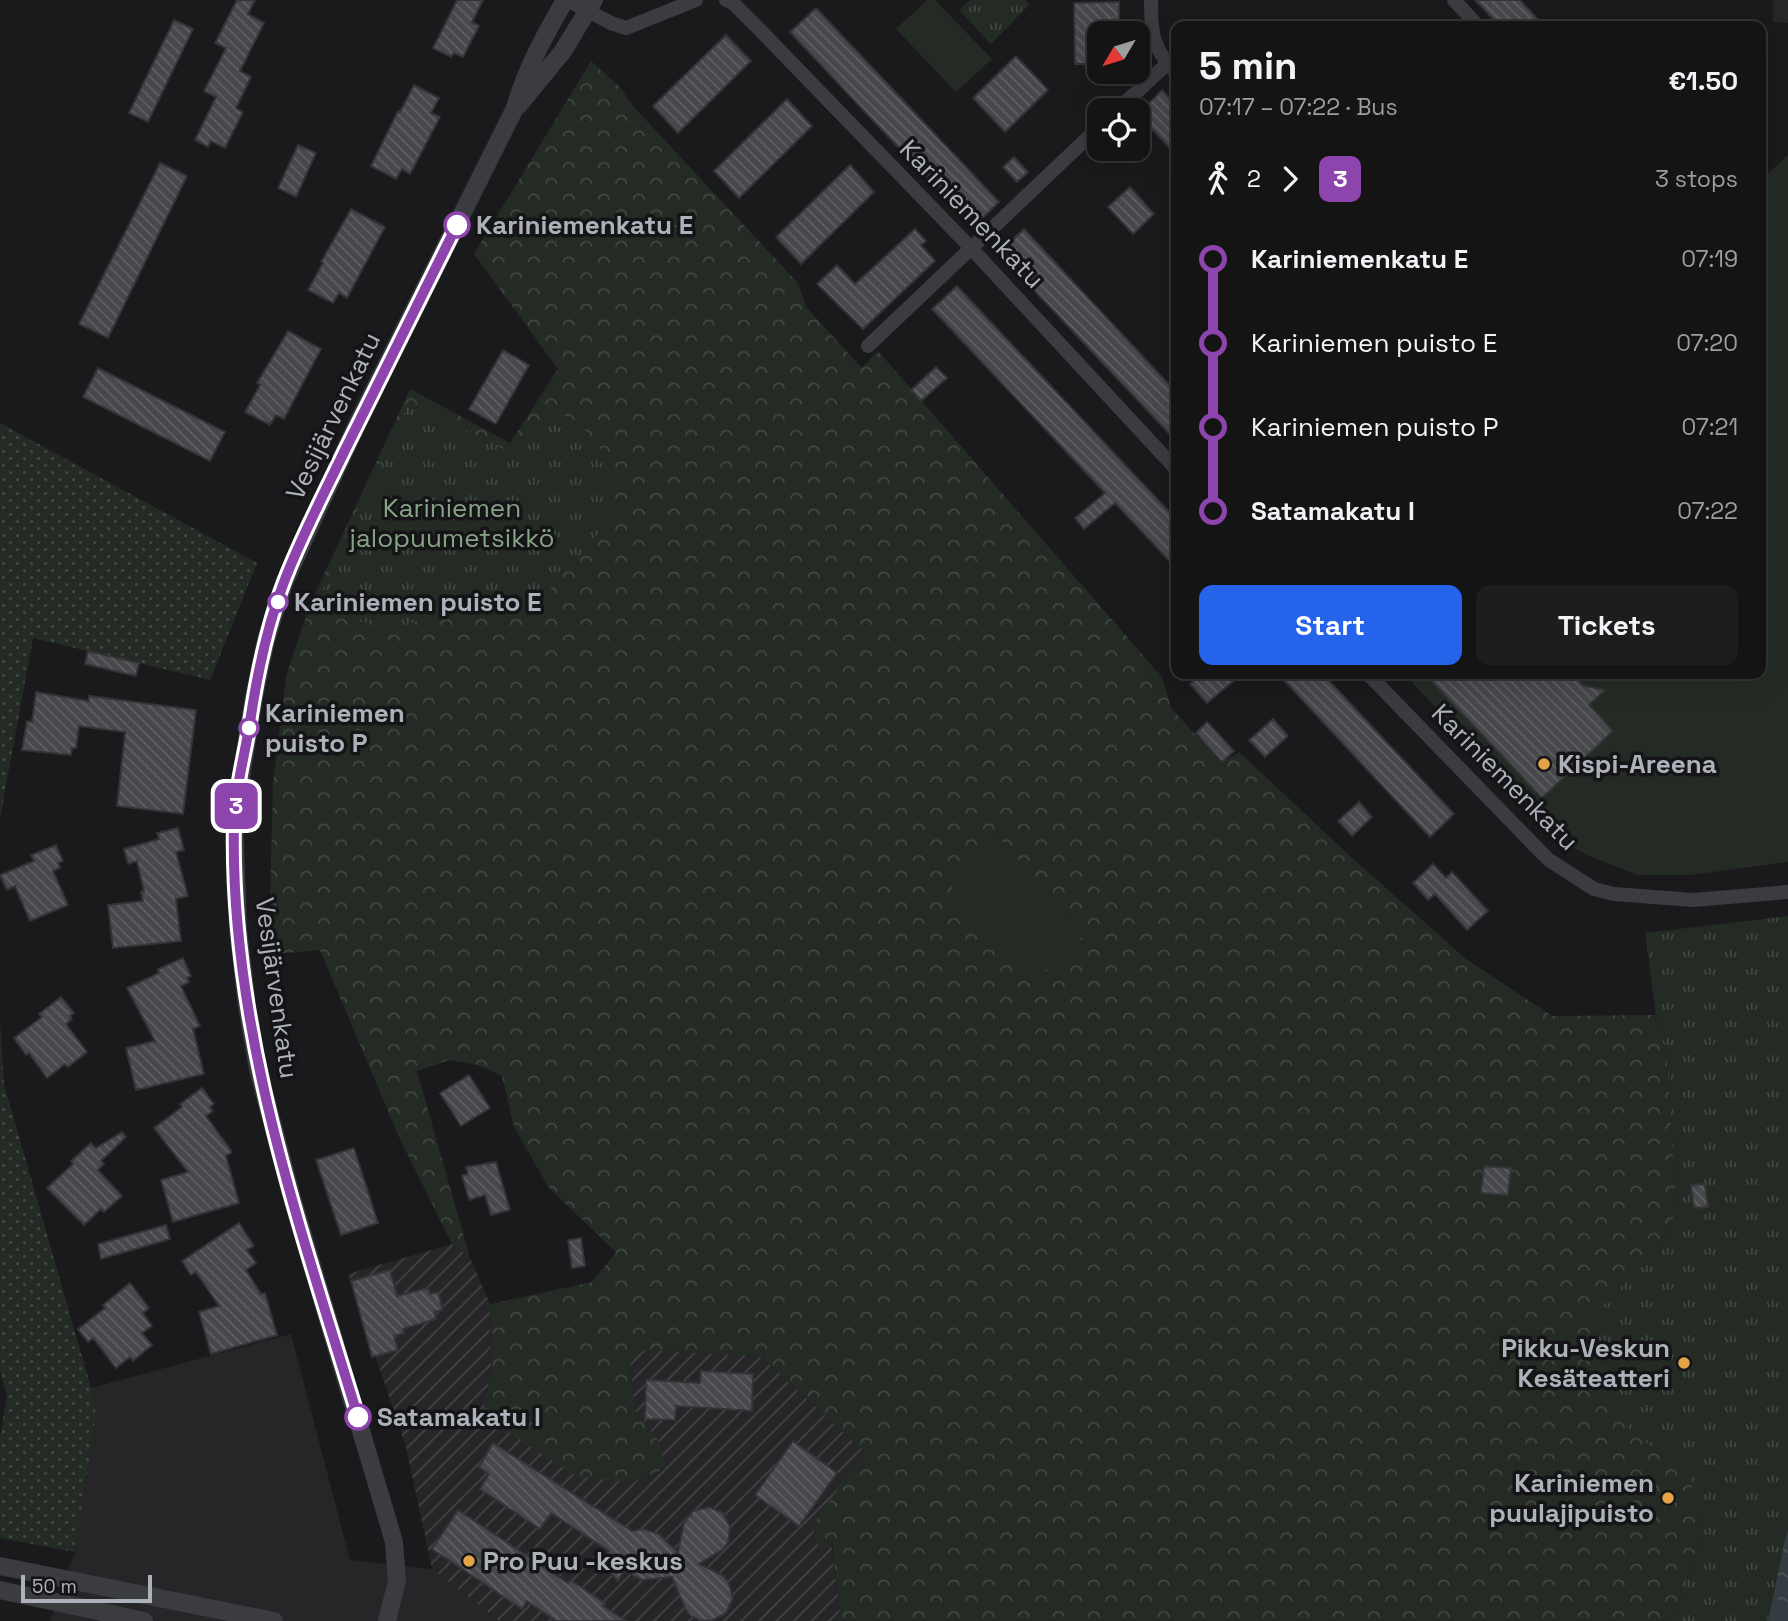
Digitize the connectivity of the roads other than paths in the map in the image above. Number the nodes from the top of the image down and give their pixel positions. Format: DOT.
graph roads {
  1 [pos="566,0"];
  2 [pos="696,0"];
  3 [pos="726,0"];
  4 [pos="1151,0"];
  5 [pos="1454,0"];
  6 [pos="591,6"];
  7 [pos="1473,21"];
  8 [pos="1171,69"];
  9 [pos="1133,98"];
  10 [pos="515,108"];
  11 [pos="1087,138"];
  12 [pos="971,248"];
  13 [pos="868,346"];
  14 [pos="1171,464"];
  15 [pos="1373,679"];
  16 [pos="1788,892"];
  17 [pos="0,1566"];
  18 [pos="0,1590"];
  19 [pos="144,1621"];
  20 [pos="274,1621"];
  21 [pos="387,1621"];
  1 -- 6 [label="street"];
  1 -- 10 [label="street, Vesijärvenkatu"];
  2 -- 6 [label="street"];
  3 -- 12 [label="street, Kariniemenkatu"];
  4 -- 8 [label="street"];
  5 -- 7 [label="street"];
  6 -- 10 [label="street, Vesijärvenkatu"];
  8 -- 9 [label="street"];
  10 -- 21 [label="street, Vesijärvenkatu"];
  11 -- 12 [label="street"];
  12 -- 13 [label="street"];
  12 -- 14 [label="street, Kariniemenkatu"];
  15 -- 16 [label="street, Kariniemenkatu"];
  17 -- 20 [label="street"];
  18 -- 19 [label="street"];
}
